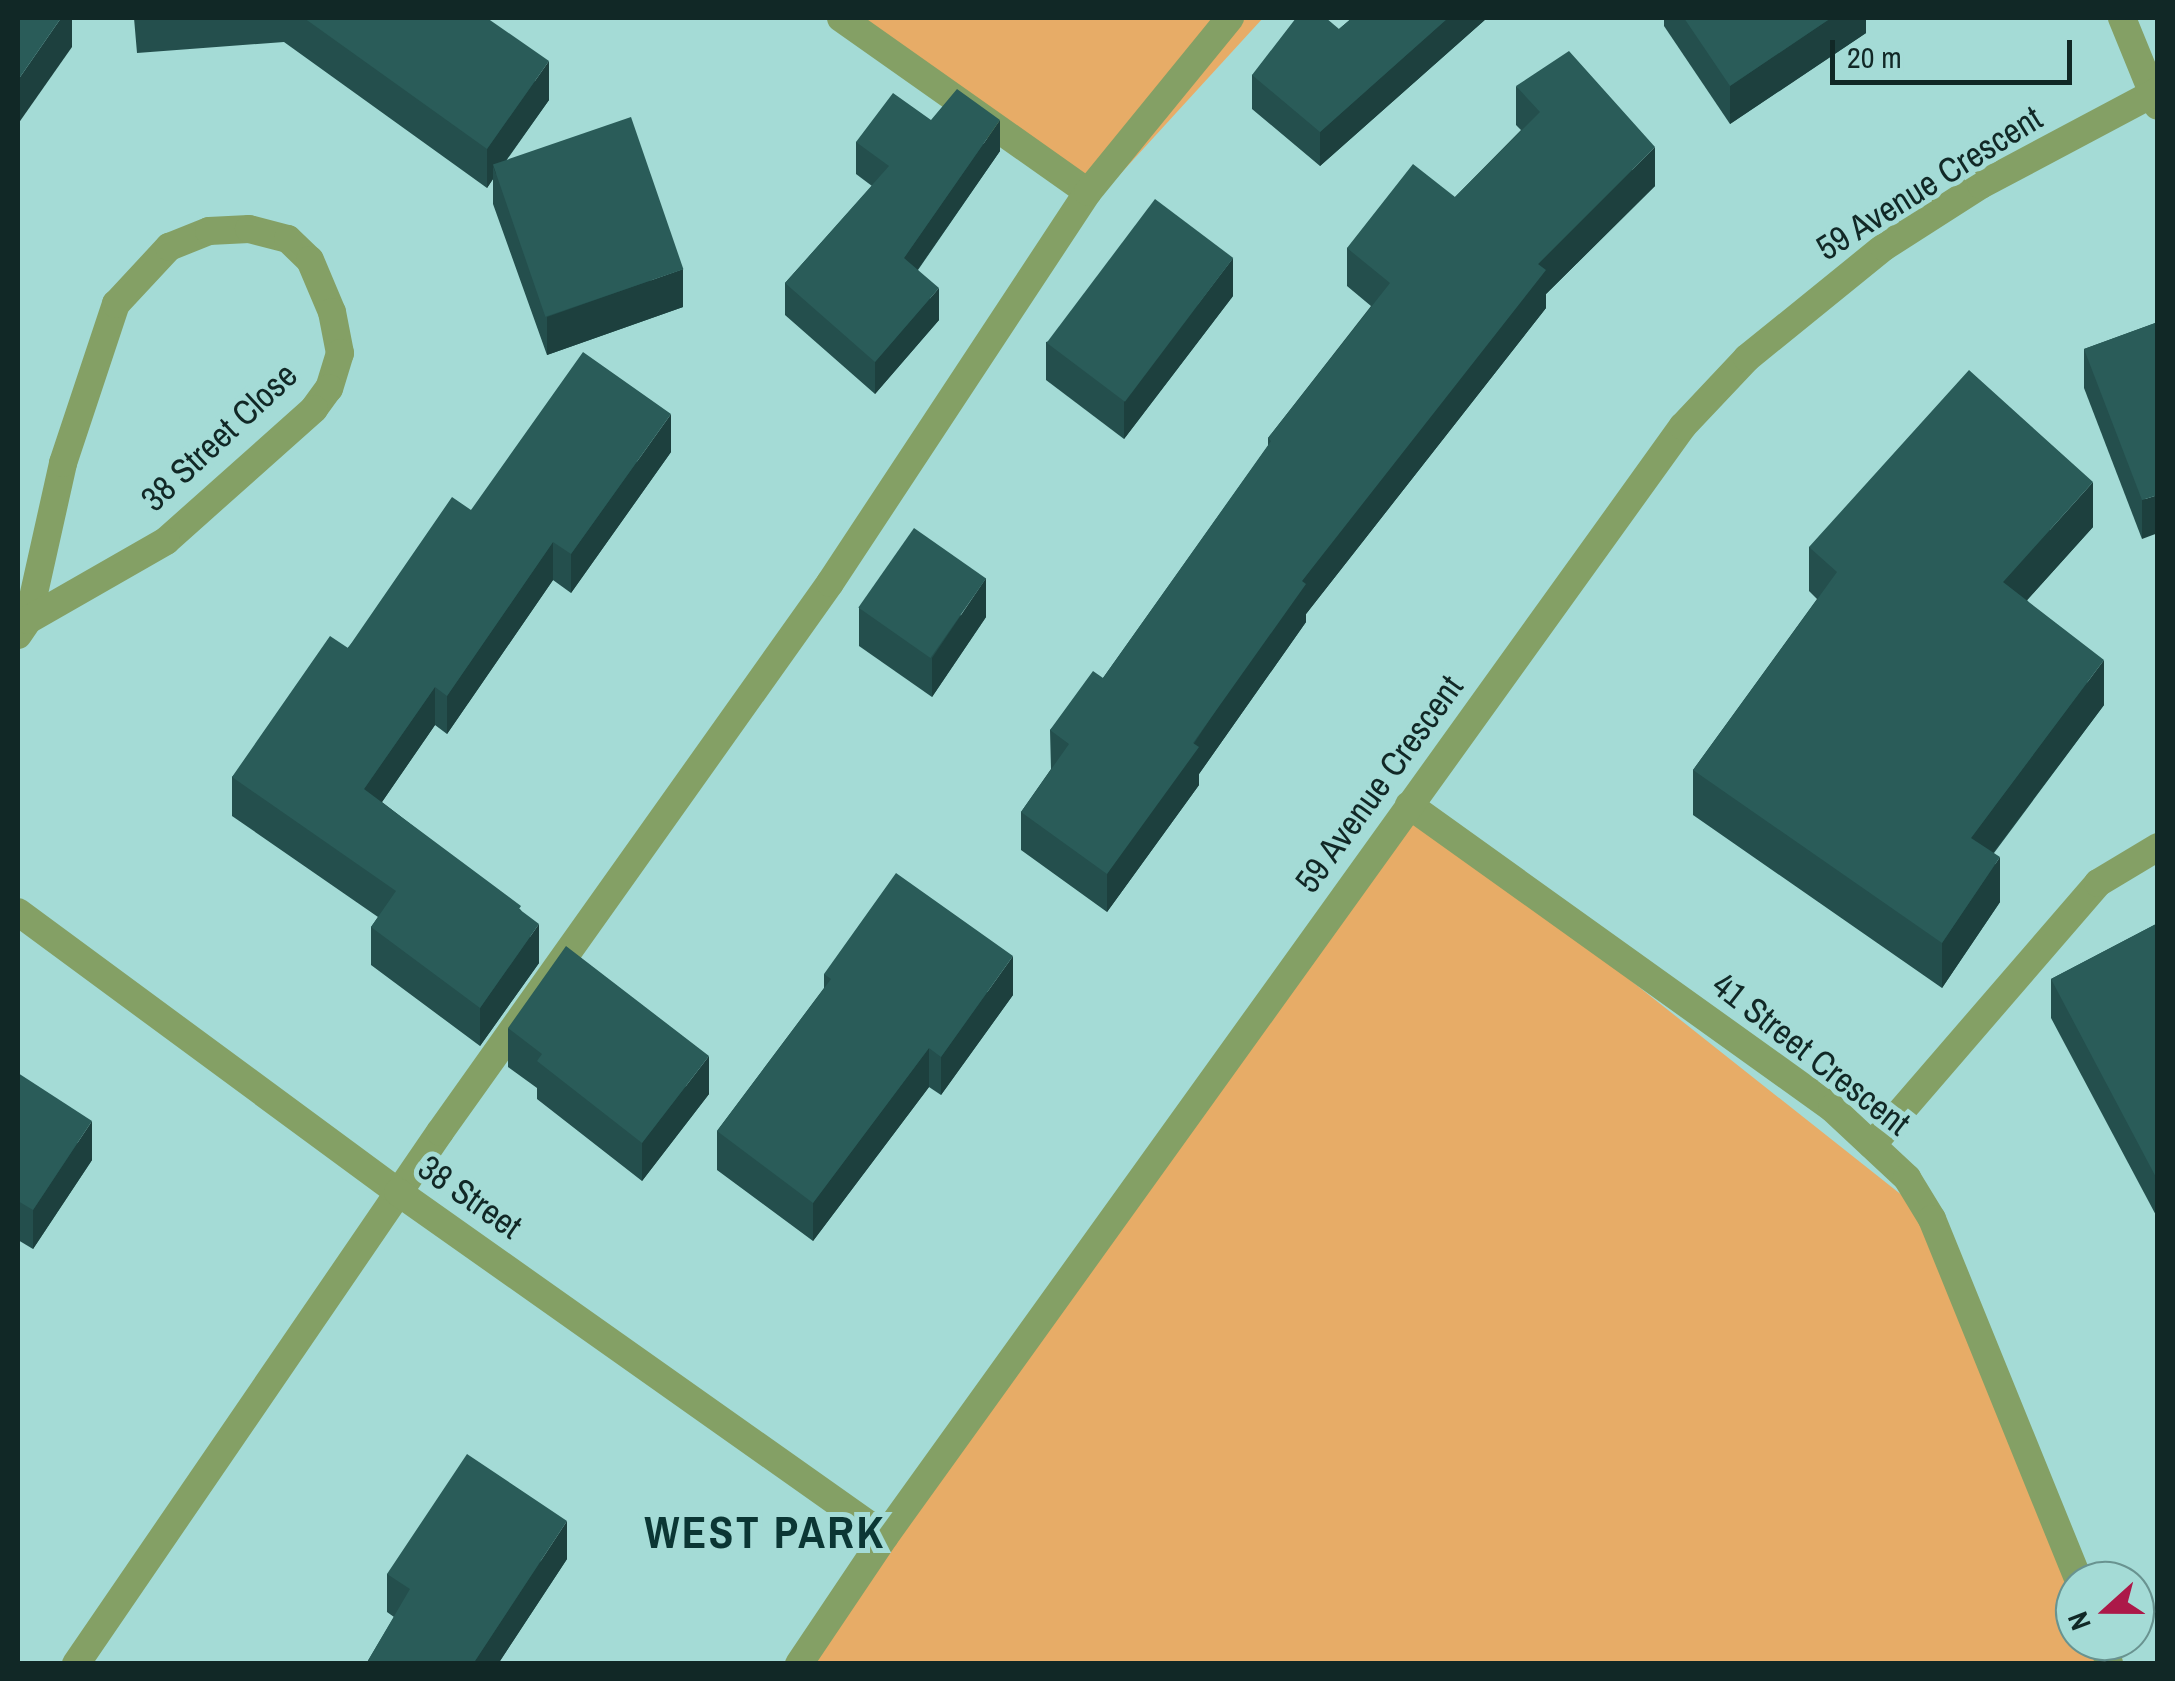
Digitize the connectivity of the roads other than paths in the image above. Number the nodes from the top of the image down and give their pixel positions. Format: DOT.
graph roads {
  1 [pos="841,18"];
  2 [pos="1230,18"];
  3 [pos="2122,18"];
  4 [pos="2156,97"];
  5 [pos="1088,192"];
  6 [pos="23,627"];
  7 [pos="1410,805"];
  8 [pos="2158,847"];
  9 [pos="18,912"];
  10 [pos="1872,1145"];
  11 [pos="398,1192"];
  12 [pos="885,1536"];
  13 [pos="2070,1561"];
  14 [pos="76,1664"];
  15 [pos="799,1664"];
  1 -- 5 [label="street"];
  2 -- 5 [label="street"];
  3 -- 4 [label="street"];
  4 -- 7 [label="street, 59 Avenue Crescent"];
  5 -- 11 [label="street"];
  6 -- 6 [label="street, 38 Street Close"];
  7 -- 10 [label="street, 41 Street Crescent"];
  7 -- 12 [label="street, 59 Avenue Crescent"];
  8 -- 10 [label="street"];
  9 -- 11 [label="street, 38 Street"];
  10 -- 13 [label="street, 41 Street Crescent"];
  11 -- 12 [label="street, 38 Street"];
  11 -- 14 [label="street"];
  12 -- 15 [label="street, 59 Avenue Crescent"];
}
